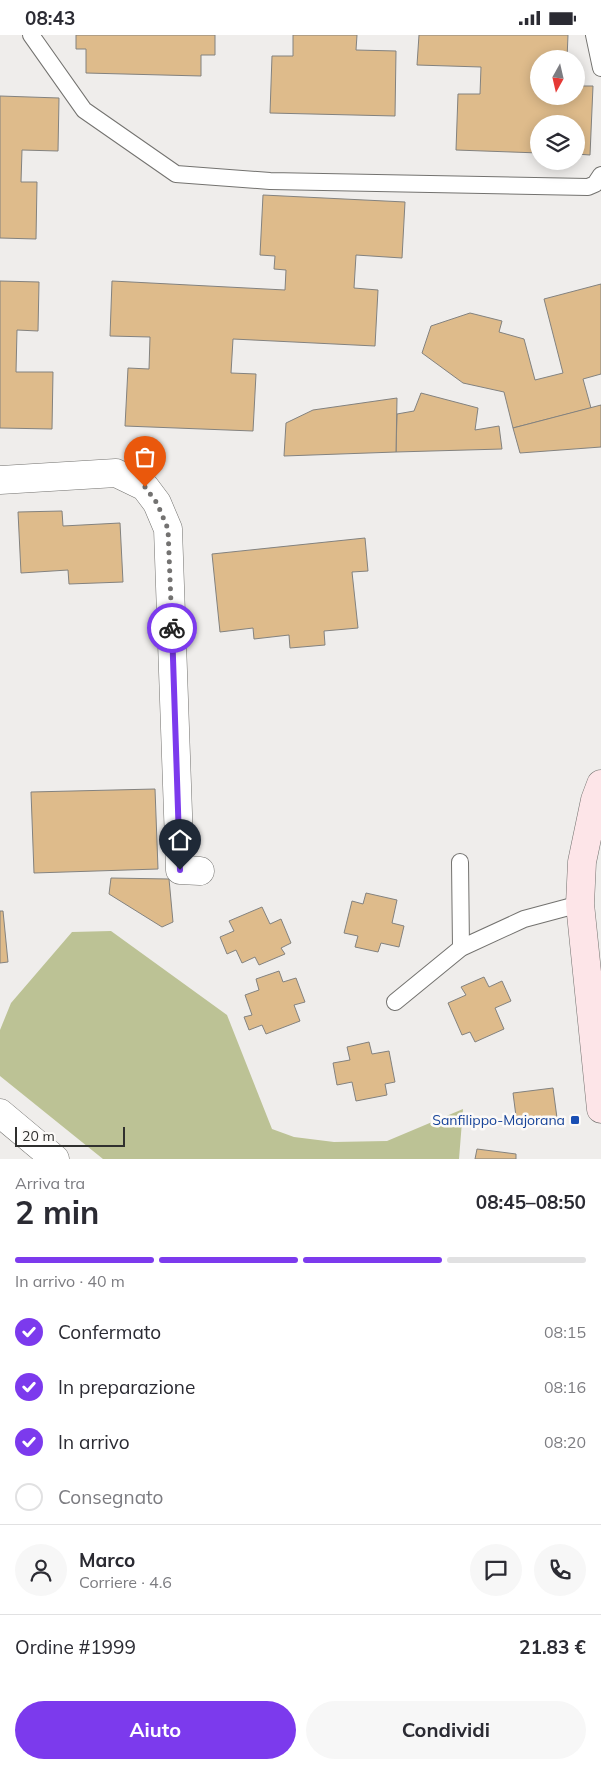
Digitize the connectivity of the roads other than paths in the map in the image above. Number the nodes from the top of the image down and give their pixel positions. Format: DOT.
graph roads {
  1 [pos="31,35"];
  2 [pos="594,35"];
  3 [pos="601,68"];
  4 [pos="601,175"];
  5 [pos="0,481"];
  6 [pos="601,783"];
  7 [pos="460,862"];
  8 [pos="190,871"];
  9 [pos="580,904"];
  10 [pos="461,948"];
  11 [pos="395,1002"];
  12 [pos="601,1109"];
  13 [pos="0,1113"];
  14 [pos="55,1159"];
  1 -- 4 [label="lane"];
  2 -- 3 [label="lane"];
  5 -- 8 [label="street"];
  6 -- 9 [label="street"];
  7 -- 10 [label="lane"];
  9 -- 10 [label="lane"];
  9 -- 12 [label="street"];
  10 -- 11 [label="lane"];
  13 -- 14 [label="street"];
}
